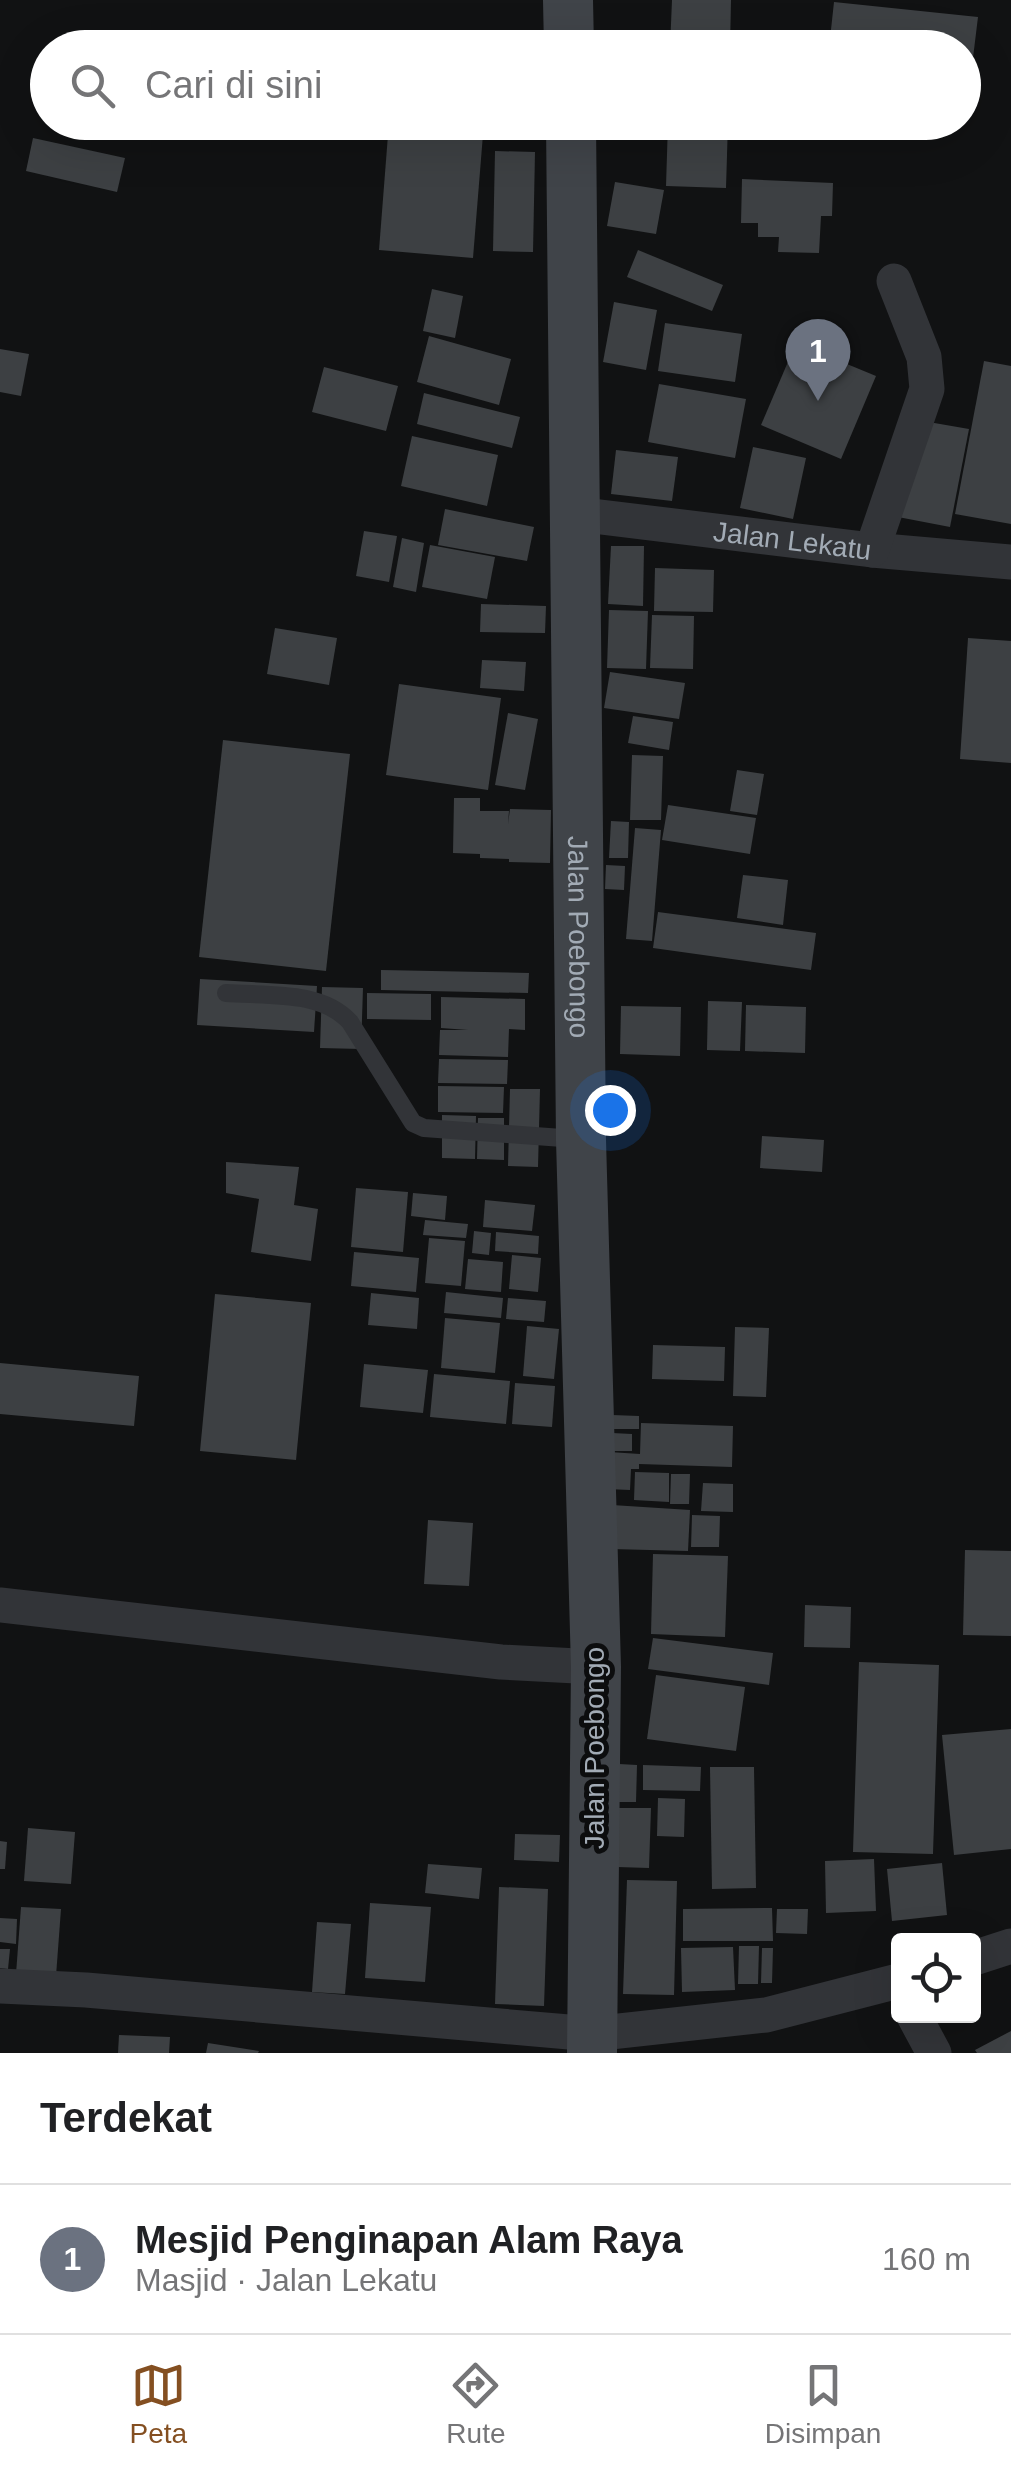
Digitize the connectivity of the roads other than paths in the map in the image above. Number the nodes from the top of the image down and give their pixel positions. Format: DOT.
graph roads {
  1 [pos="568,0"];
  2 [pos="569,30"];
  3 [pos="571,140"];
  4 [pos="894,281"];
  5 [pos="576,514"];
  6 [pos="872,550"];
  7 [pos="1011,562"];
  8 [pos="226,993"];
  9 [pos="582,1140"];
  10 [pos="0,1606"];
  11 [pos="596,1667"];
  12 [pos="1011,1946"];
  13 [pos="981,1956"];
  14 [pos="0,1986"];
  15 [pos="891,1986"];
  16 [pos="918,2023"];
  17 [pos="592,2044"];
  18 [pos="934,2053"];
  1 -- 2 [label="main road"];
  3 -- 5 [label="main road, Jalan Poebongo"];
  4 -- 6 [label="street"];
  5 -- 6 [label="street, Jalan Lekatu"];
  5 -- 9 [label="main road, Jalan Poebongo"];
  6 -- 7 [label="street, Jalan Lekatu"];
  8 -- 9 [label="lane"];
  9 -- 11 [label="main road, Jalan Poebongo"];
  10 -- 11 [label="street"];
  11 -- 17 [label="main road, Jalan Poebongo"];
  12 -- 13 [label="street"];
  14 -- 17 [label="street"];
  15 -- 17 [label="street"];
  16 -- 18 [label="street"];
}
